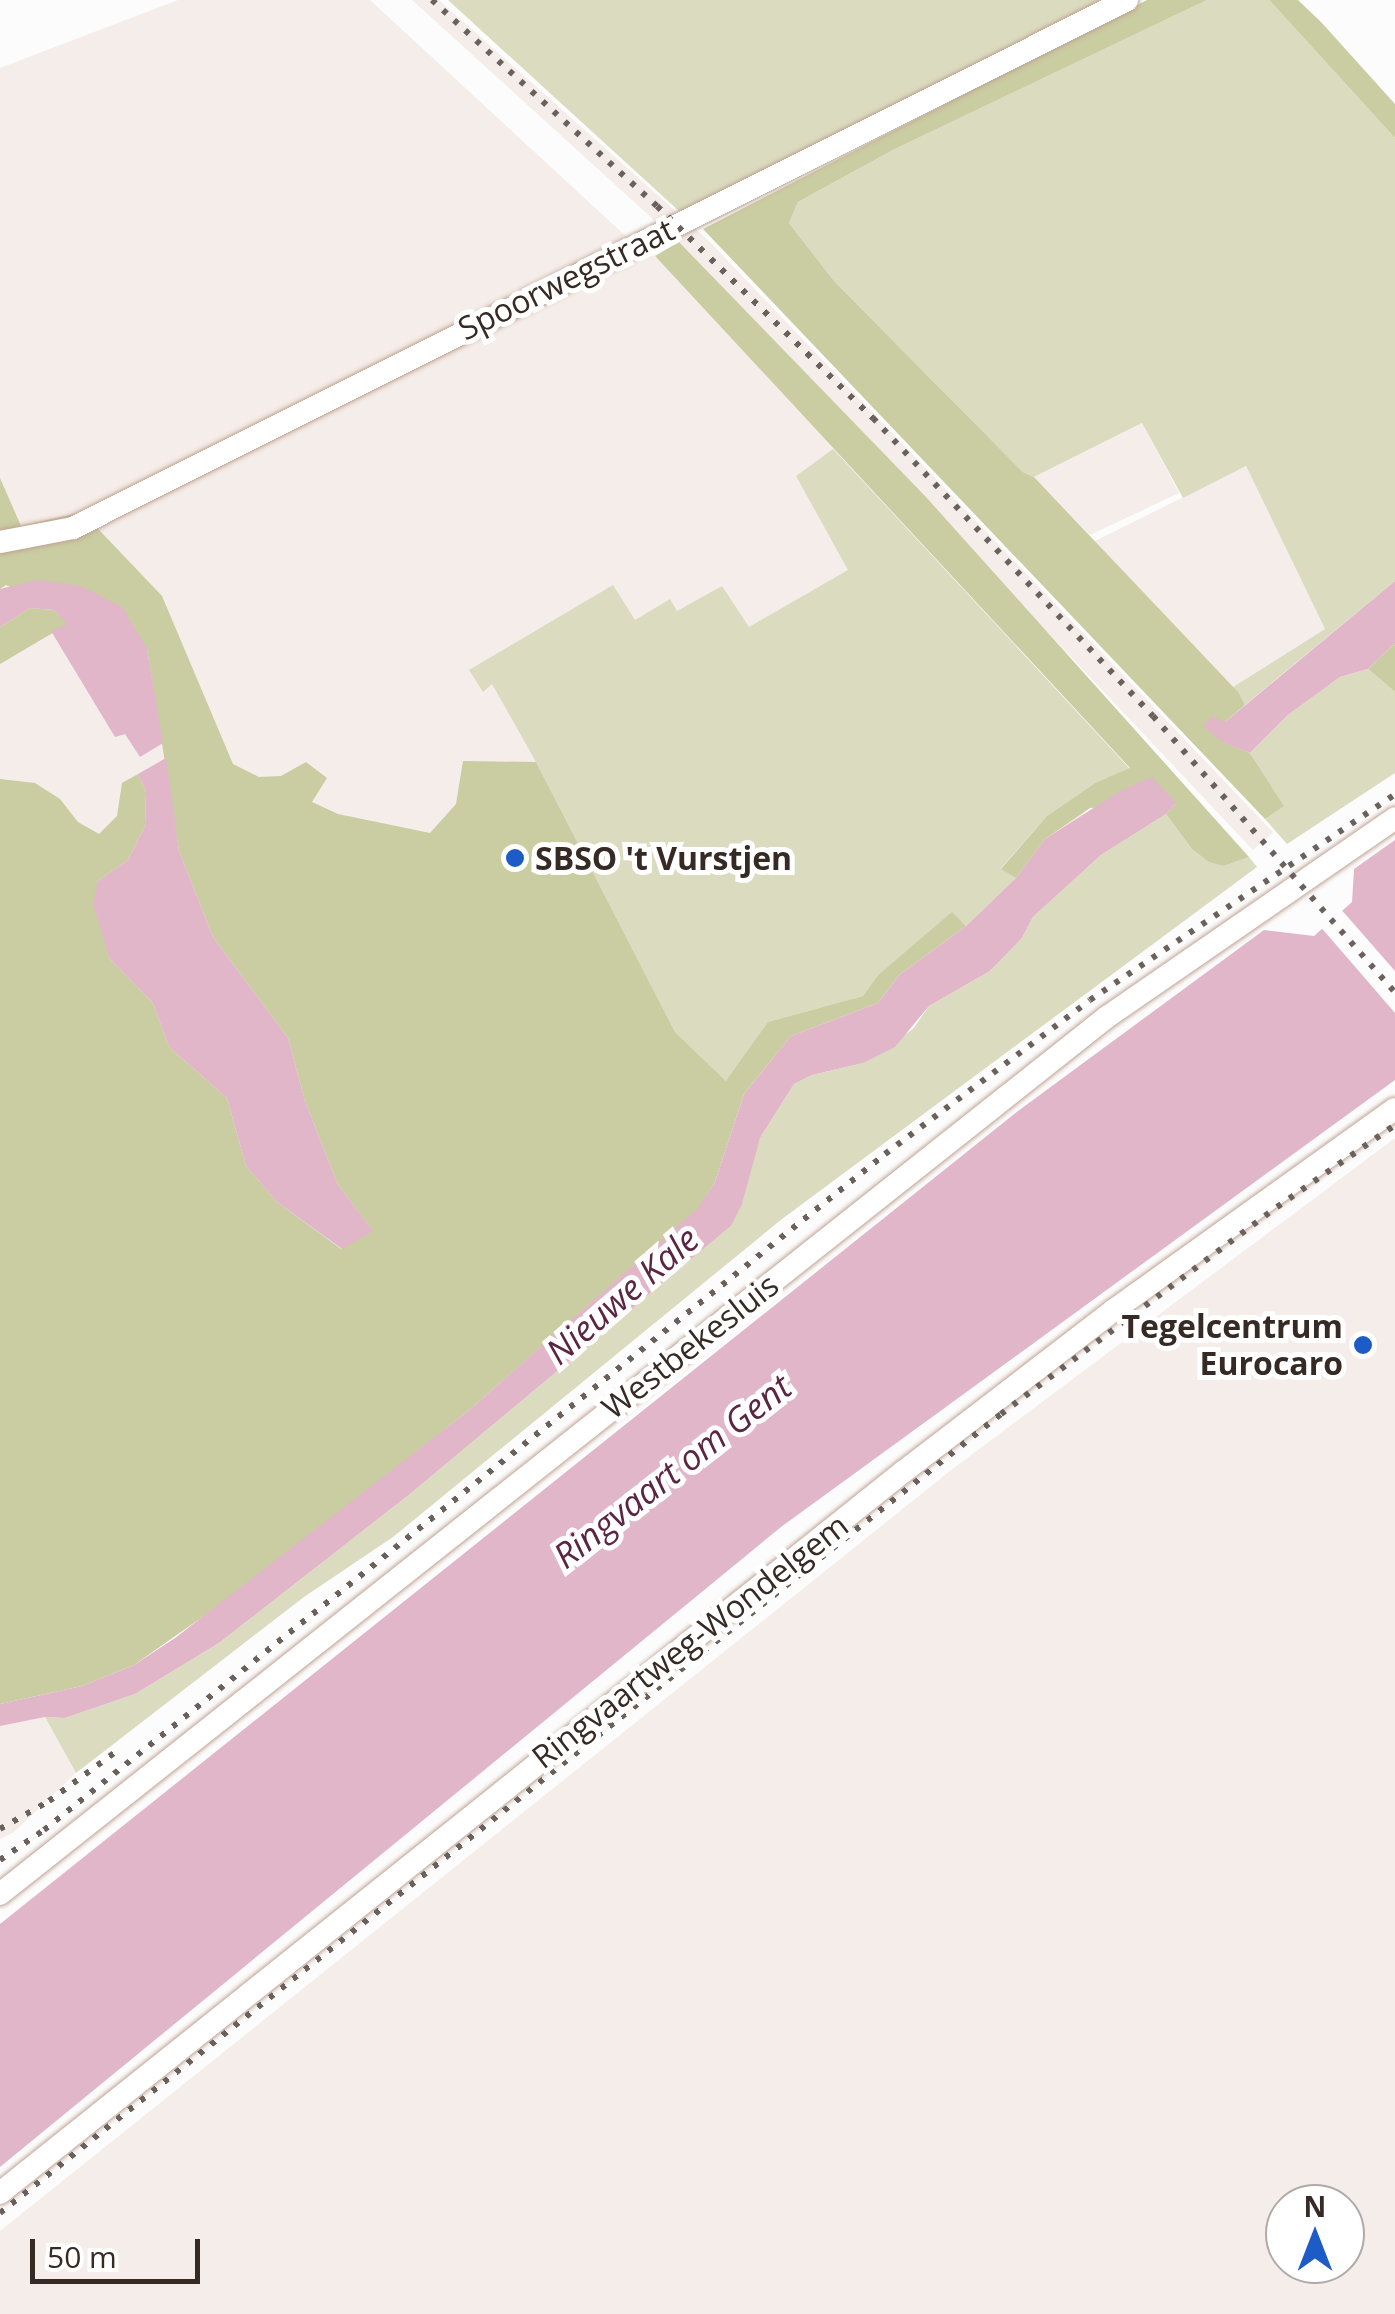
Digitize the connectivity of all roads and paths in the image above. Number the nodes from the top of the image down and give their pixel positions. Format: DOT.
graph roads {
  1 [pos="1127,0"];
  2 [pos="0,542"];
  3 [pos="1395,818"];
  4 [pos="1395,1109"];
  5 [pos="0,1894"];
  6 [pos="0,2193"];
  1 -- 2 [label="street, Spoorwegstraat"];
  3 -- 5 [label="street, Westbekesluis"];
  4 -- 6 [label="street, Ringvaartweg-Wondelgem"];
}
